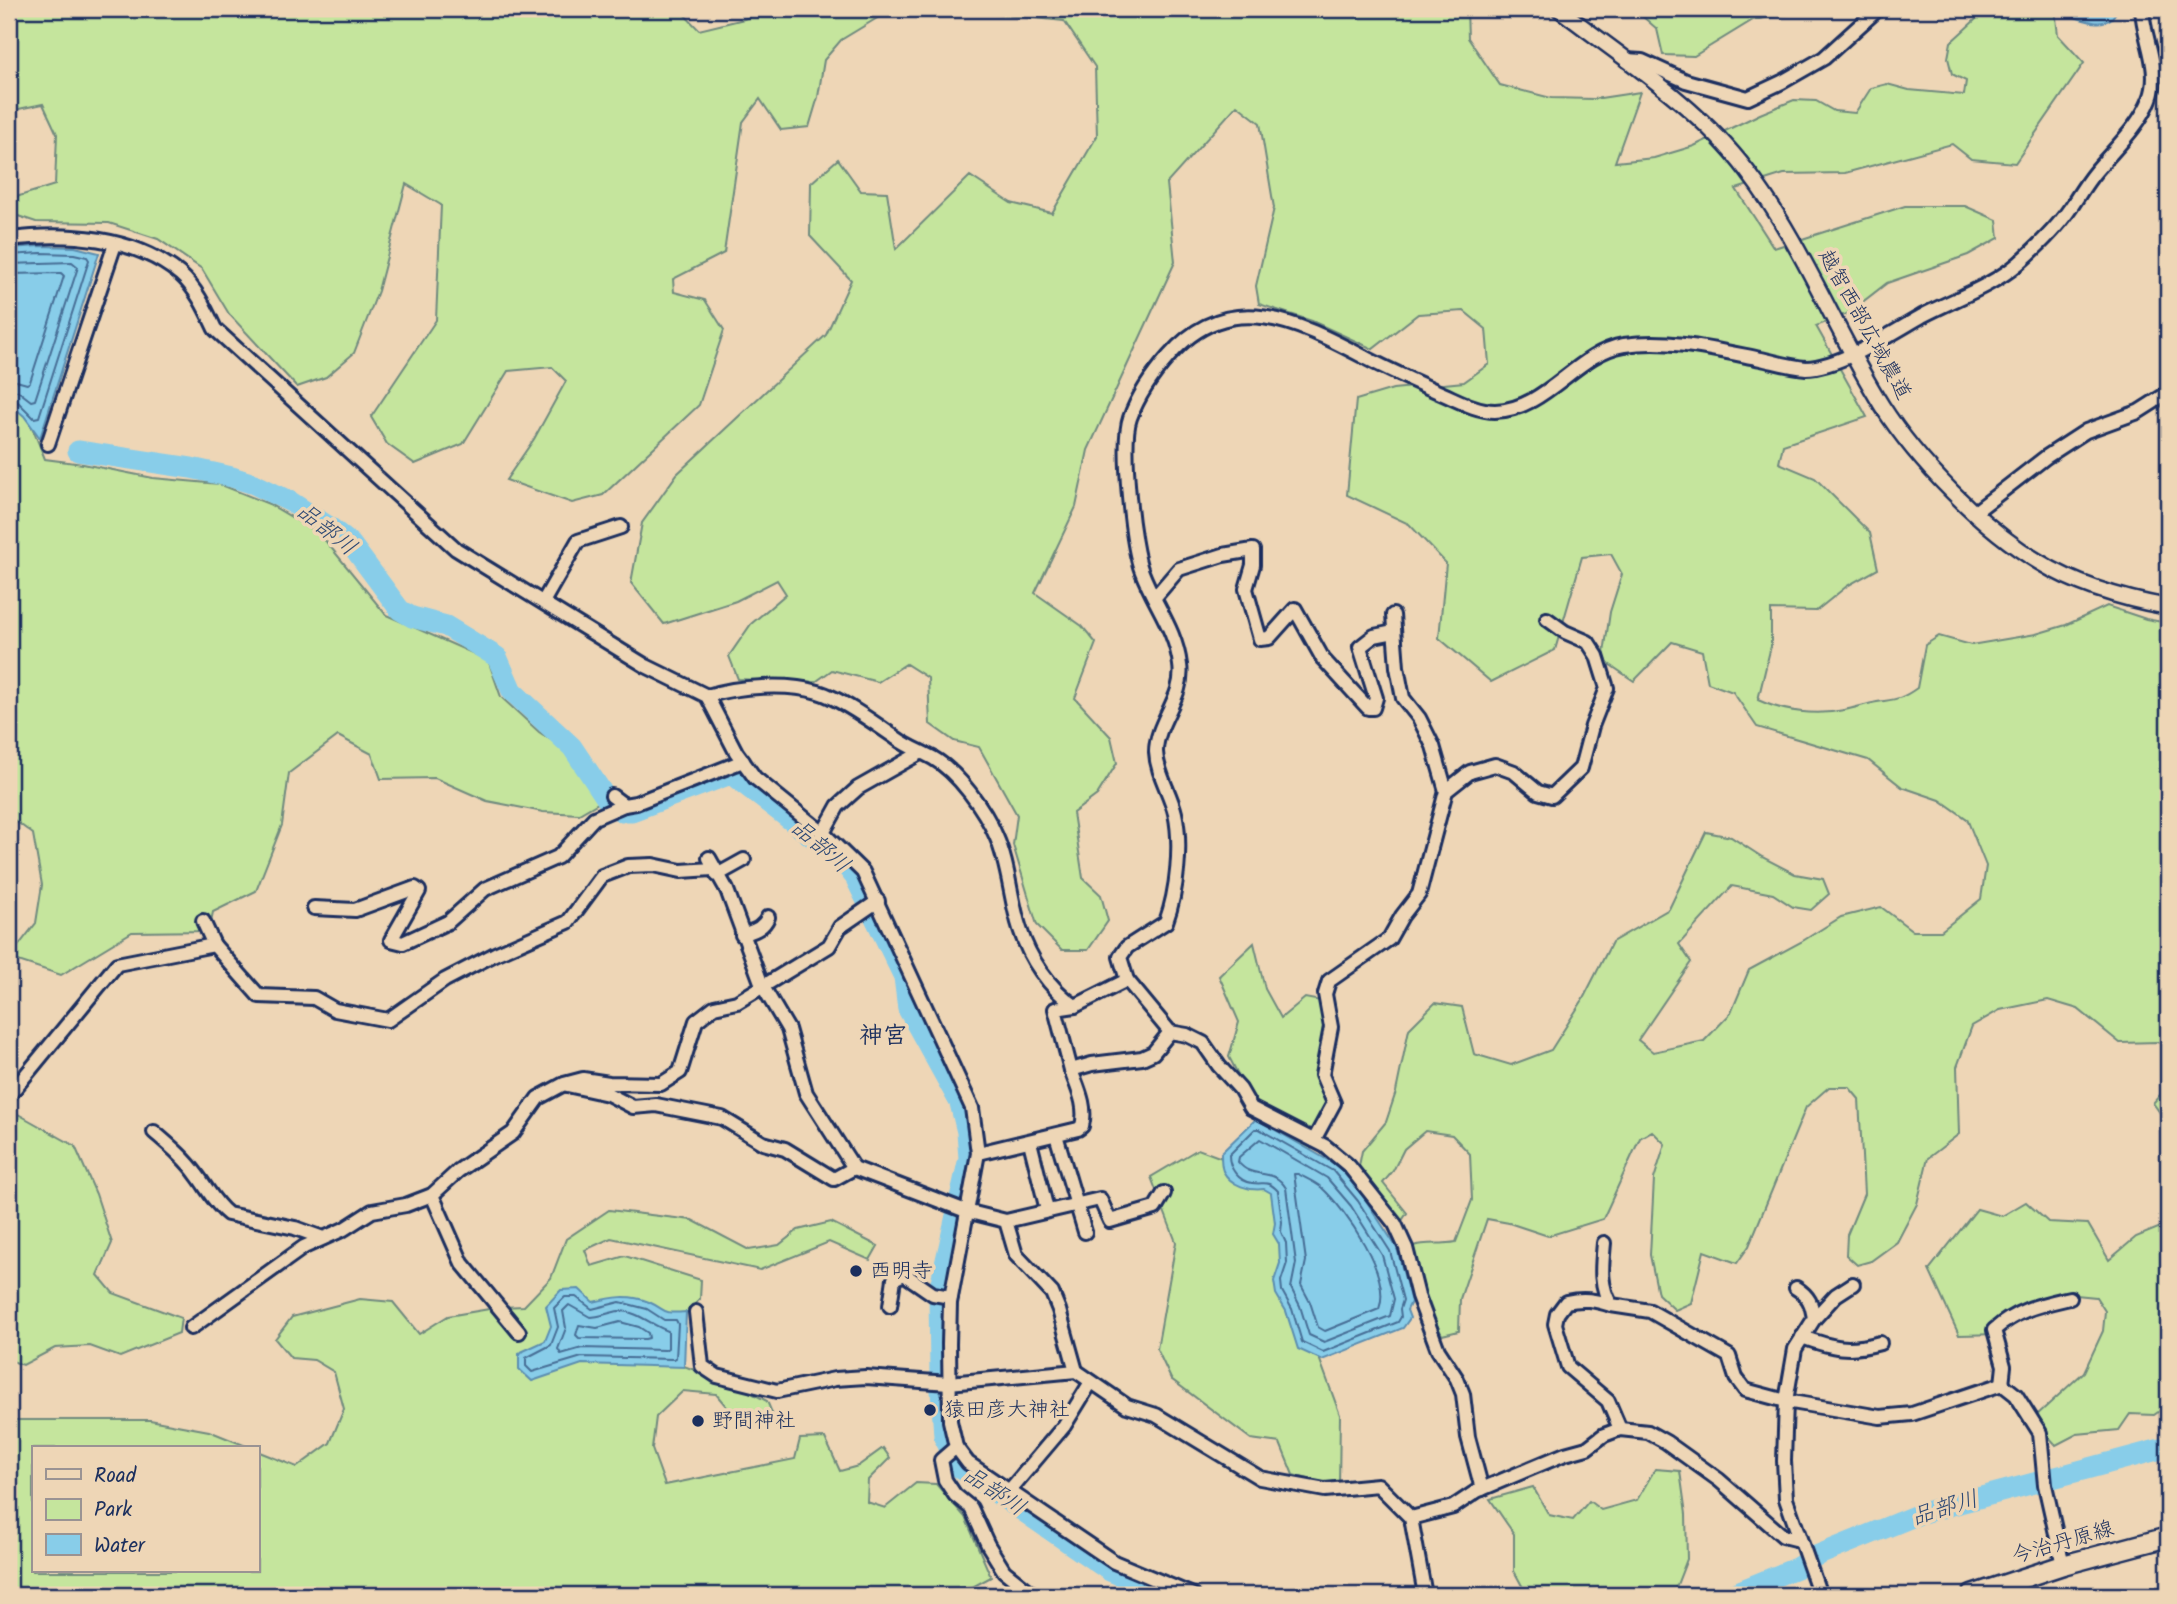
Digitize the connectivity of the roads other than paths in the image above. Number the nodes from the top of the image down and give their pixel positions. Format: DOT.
graph roads {
  1 [pos="1559,9"];
  2 [pos="1878,9"];
  3 [pos="2142,9"];
  4 [pos="1626,60"];
  5 [pos="9,229"];
  6 [pos="29,236"];
  7 [pos="9,239"];
  8 [pos="115,244"];
  9 [pos="1853,353"];
  10 [pos="2168,393"];
  11 [pos="48,444"];
  12 [pos="1975,512"];
  13 [pos="621,527"];
  14 [pos="1154,597"];
  15 [pos="543,602"];
  16 [pos="2168,607"];
  17 [pos="1393,615"];
  18 [pos="1547,619"];
  19 [pos="1394,632"];
  20 [pos="707,696"];
  21 [pos="920,753"];
  22 [pos="743,761"];
  23 [pos="1446,791"];
  24 [pos="612,796"];
  25 [pos="623,805"];
  26 [pos="823,832"];
  27 [pos="744,860"];
  28 [pos="713,867"];
  29 [pos="878,901"];
  30 [pos="314,908"];
  31 [pos="768,917"];
  32 [pos="203,921"];
  33 [pos="742,935"];
  34 [pos="214,945"];
  35 [pos="1126,979"];
  36 [pos="761,985"];
  37 [pos="1074,1006"];
  38 [pos="1170,1032"];
  39 [pos="1071,1070"];
  40 [pos="564,1084"];
  41 [pos="11,1093"];
  42 [pos="154,1132"];
  43 [pos="1056,1135"];
  44 [pos="1314,1140"];
  45 [pos="1030,1142"];
  46 [pos="978,1153"];
  47 [pos="854,1168"];
  48 [pos="1164,1193"];
  49 [pos="432,1195"];
  50 [pos="1077,1206"];
  51 [pos="1047,1210"];
  52 [pos="966,1211"];
  53 [pos="1006,1221"];
  54 [pos="1085,1232"];
  55 [pos="323,1238"];
  56 [pos="1604,1243"];
  57 [pos="1853,1284"];
  58 [pos="1796,1288"];
  59 [pos="951,1297"];
  60 [pos="2070,1298"];
  61 [pos="1611,1305"];
  62 [pos="890,1306"];
  63 [pos="696,1312"];
  64 [pos="1814,1319"];
  65 [pos="191,1328"];
  66 [pos="519,1332"];
  67 [pos="1802,1338"];
  68 [pos="1880,1343"];
  69 [pos="1076,1371"];
  70 [pos="1091,1382"];
  71 [pos="949,1383"];
  72 [pos="2002,1384"];
  73 [pos="1786,1401"];
  74 [pos="1620,1429"];
  75 [pos="956,1447"];
  76 [pos="1482,1489"];
  77 [pos="1009,1491"];
  78 [pos="1411,1518"];
  79 [pos="2168,1536"];
  80 [pos="1800,1540"];
  81 [pos="2063,1565"];
  82 [pos="1034,1595"];
  83 [pos="1193,1595"];
  84 [pos="1425,1595"];
  85 [pos="1820,1595"];
  86 [pos="1972,1595"];
  1 -- 4 [label="street, 越智西部広域農道"];
  2 -- 4 [label="street"];
  3 -- 9 [label="street"];
  4 -- 9 [label="street, 越智西部広域農道"];
  5 -- 6 [label="street"];
  6 -- 7 [label="street"];
  6 -- 8 [label="street"];
  8 -- 11 [label="street"];
  8 -- 15 [label="street"];
  9 -- 12 [label="street, 越智西部広域農道"];
  9 -- 14 [label="street"];
  10 -- 12 [label="street"];
  12 -- 16 [label="street, 越智西部広域農道"];
  13 -- 15 [label="street"];
  14 -- 19 [label="street"];
  14 -- 35 [label="street"];
  15 -- 20 [label="street"];
  17 -- 19 [label="street"];
  18 -- 23 [label="street"];
  19 -- 23 [label="street"];
  20 -- 21 [label="street"];
  20 -- 22 [label="street"];
  21 -- 26 [label="street"];
  21 -- 37 [label="street"];
  22 -- 25 [label="street"];
  22 -- 26 [label="street"];
  23 -- 44 [label="street"];
  24 -- 25 [label="street"];
  25 -- 30 [label="street"];
  26 -- 29 [label="street"];
  27 -- 28 [label="street"];
  28 -- 33 [label="street"];
  28 -- 34 [label="street"];
  29 -- 36 [label="street"];
  29 -- 46 [label="street"];
  31 -- 33 [label="street"];
  32 -- 34 [label="street"];
  33 -- 36 [label="street"];
  34 -- 41 [label="street"];
  35 -- 37 [label="street"];
  35 -- 38 [label="street"];
  36 -- 40 [label="street"];
  36 -- 47 [label="street"];
  37 -- 39 [label="street"];
  38 -- 39 [label="street"];
  38 -- 44 [label="street"];
  39 -- 43 [label="street"];
  40 -- 47 [label="street"];
  40 -- 49 [label="street"];
  42 -- 55 [label="street"];
  43 -- 45 [label="street"];
  43 -- 50 [label="street"];
  44 -- 76 [label="street"];
  45 -- 46 [label="street"];
  45 -- 51 [label="street"];
  46 -- 52 [label="street"];
  47 -- 52 [label="street"];
  48 -- 50 [label="street"];
  49 -- 55 [label="street"];
  49 -- 66 [label="street"];
  50 -- 51 [label="street"];
  50 -- 54 [label="street"];
  51 -- 53 [label="street"];
  52 -- 53 [label="street"];
  52 -- 59 [label="street"];
  53 -- 69 [label="street"];
  55 -- 65 [label="street"];
  56 -- 61 [label="street"];
  57 -- 64 [label="street"];
  58 -- 64 [label="street"];
  59 -- 62 [label="street"];
  59 -- 71 [label="street"];
  60 -- 72 [label="street"];
  61 -- 73 [label="street"];
  61 -- 74 [label="street"];
  63 -- 71 [label="street"];
  64 -- 67 [label="street"];
  67 -- 68 [label="street"];
  67 -- 73 [label="street"];
  69 -- 70 [label="street"];
  69 -- 71 [label="street"];
  70 -- 77 [label="street"];
  70 -- 78 [label="street"];
  71 -- 75 [label="street"];
  72 -- 73 [label="street"];
  72 -- 81 [label="street"];
  73 -- 80 [label="street"];
  74 -- 76 [label="street"];
  74 -- 80 [label="street"];
  75 -- 77 [label="street"];
  75 -- 82 [label="street"];
  76 -- 78 [label="street"];
  77 -- 83 [label="street"];
  78 -- 84 [label="street"];
  79 -- 81 [label="main road, 今治丹原線"];
  80 -- 85 [label="street"];
  81 -- 86 [label="main road, 今治丹原線"];
}
